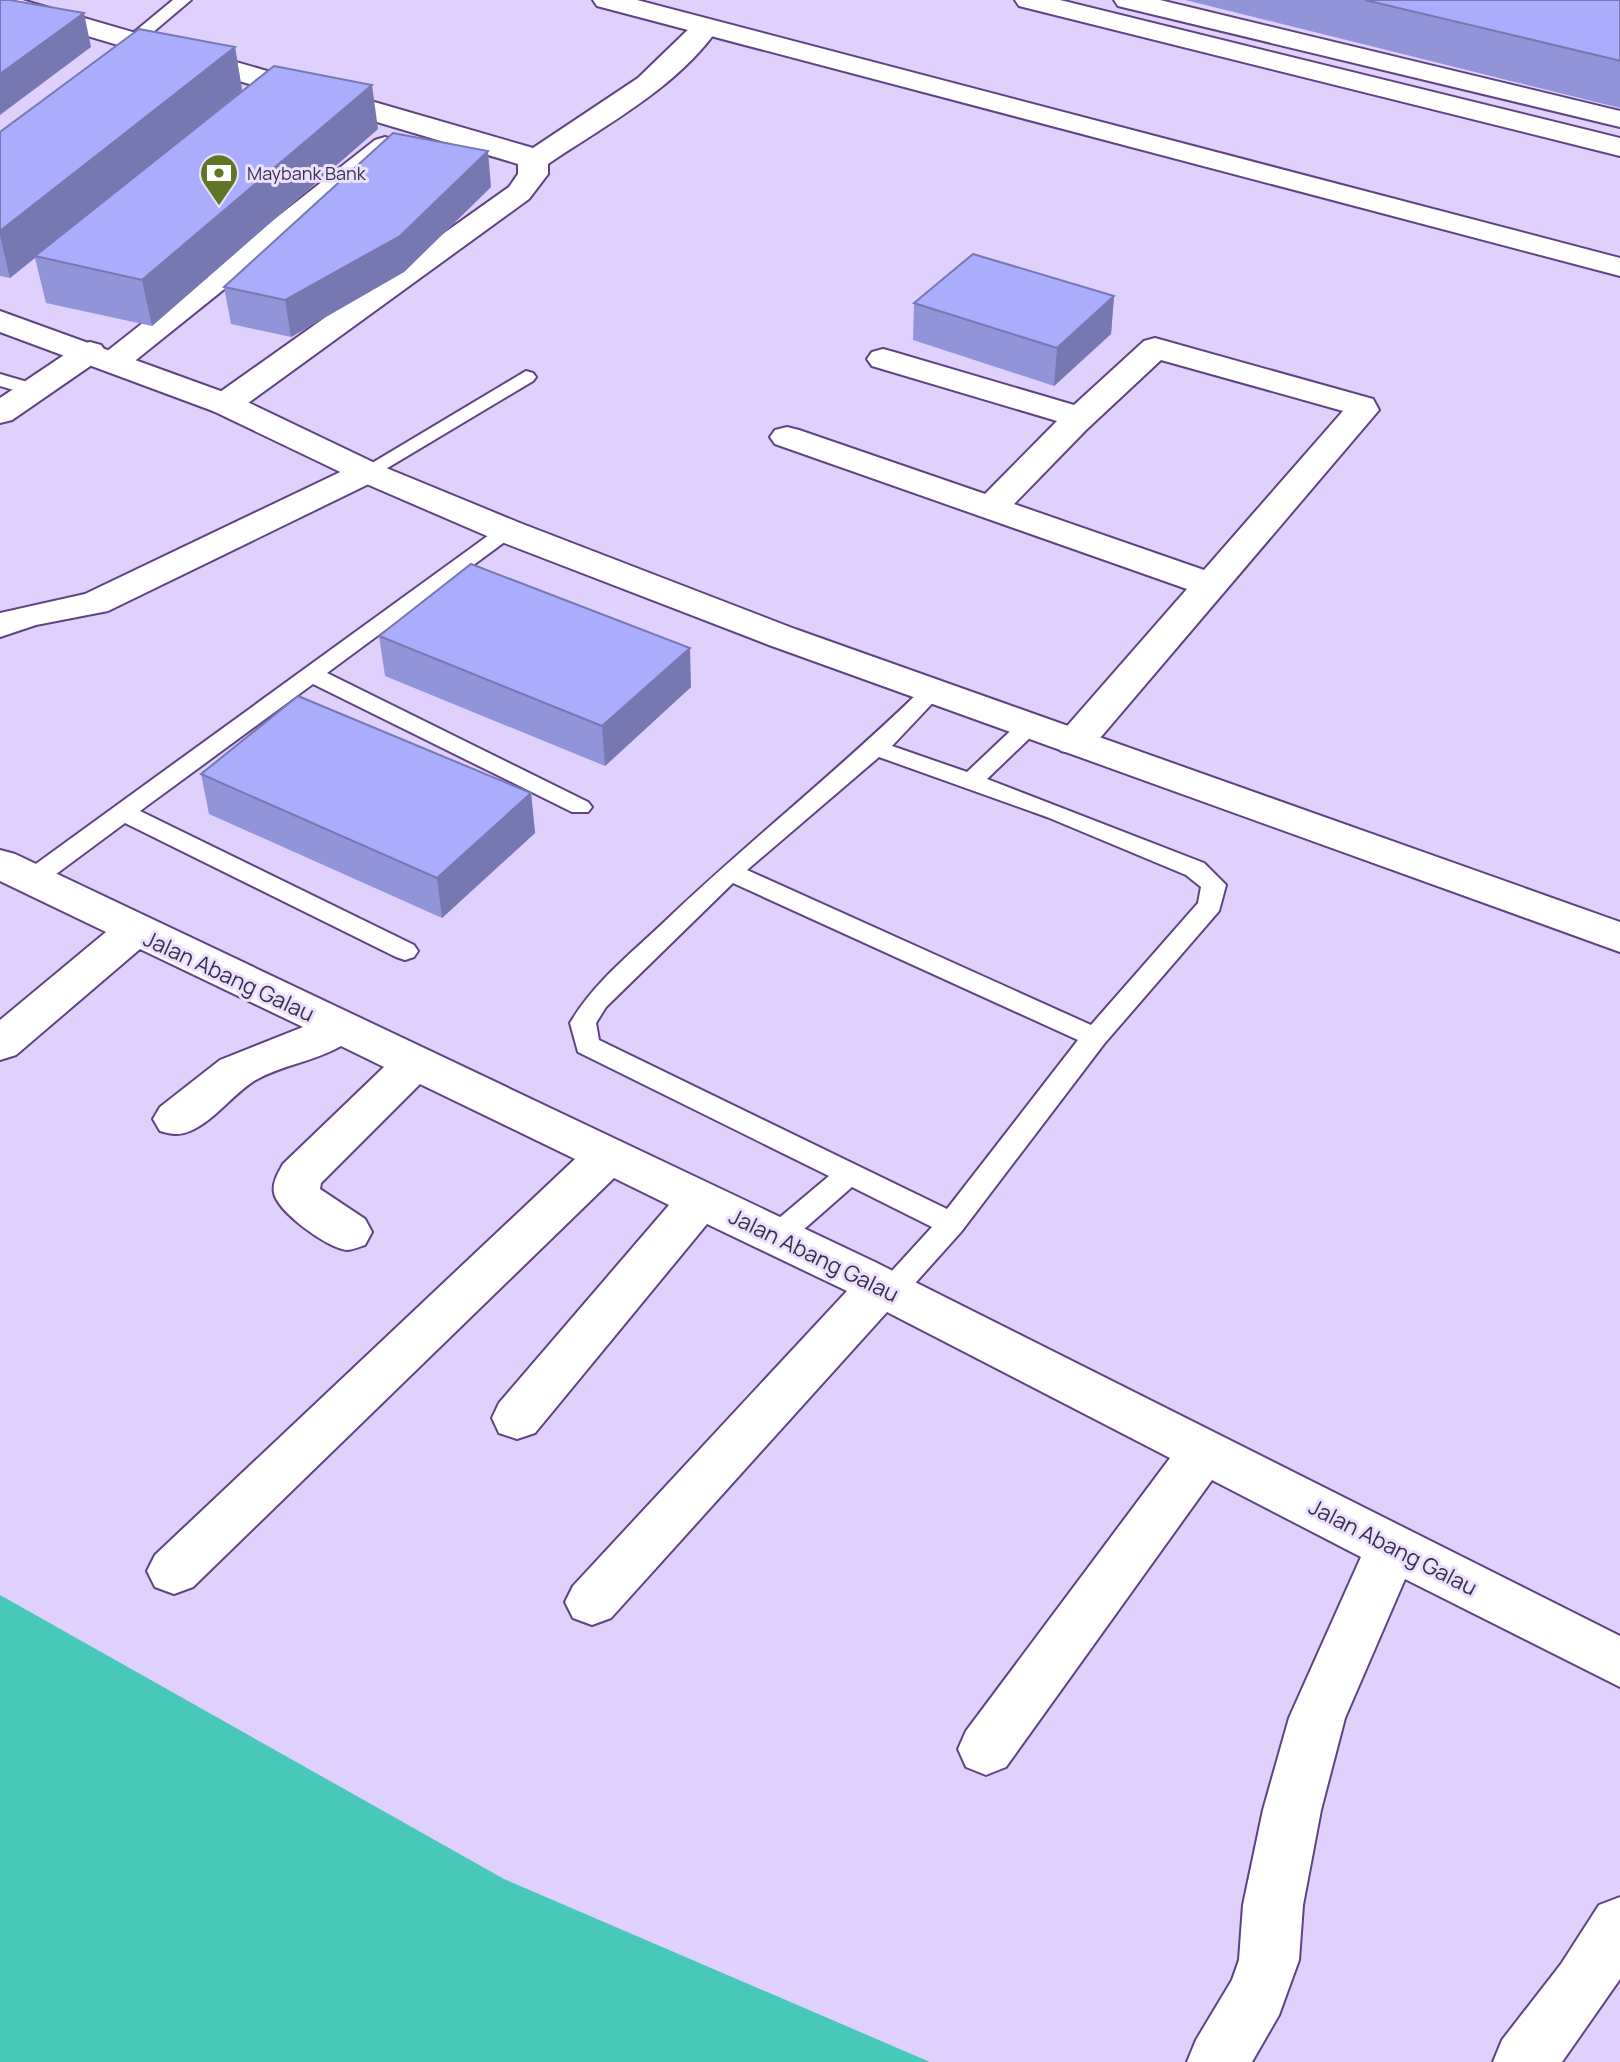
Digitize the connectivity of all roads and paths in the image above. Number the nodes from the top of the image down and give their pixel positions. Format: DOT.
graph roads {
  1 [pos="183,0"];
  2 [pos="606,0"];
  3 [pos="1028,0"];
  4 [pos="1127,0"];
  5 [pos="2,5"];
  6 [pos="706,27"];
  7 [pos="133,41"];
  8 [pos="109,60"];
  9 [pos="274,81"];
  10 [pos="250,100"];
  11 [pos="1620,119"];
  12 [pos="415,122"];
  13 [pos="1620,147"];
  14 [pos="533,161"];
  15 [pos="1620,267"];
  16 [pos="0,321"];
  17 [pos="102,357"];
  18 [pos="883,359"];
  19 [pos="526,377"];
  20 [pos="0,380"];
  21 [pos="34,390"];
  22 [pos="225,404"];
  23 [pos="0,413"];
  24 [pos="1081,417"];
  25 [pos="787,437"];
  26 [pos="367,472"];
  27 [pos="990,509"];
  28 [pos="507,531"];
  29 [pos="1211,585"];
  30 [pos="0,626"];
  31 [pos="311,674"];
  32 [pos="932,692"];
  33 [pos="1029,726"];
  34 [pos="1075,742"];
  35 [pos="876,748"];
  36 [pos="970,782"];
  37 [pos="580,807"];
  38 [pos="122,812"];
  39 [pos="15,872"];
  40 [pos="730,872"];
  41 [pos="134,931"];
  42 [pos="1620,938"];
  43 [pos="405,951"];
  44 [pos="338,1027"];
  45 [pos="1095,1037"];
  46 [pos="0,1044"];
  47 [pos="414,1064"];
  48 [pos="176,1119"];
  49 [pos="608,1156"];
  50 [pos="848,1175"];
  51 [pos="700,1200"];
  52 [pos="951,1224"];
  53 [pos="348,1232"];
  54 [pos="776,1237"];
  55 [pos="885,1290"];
  56 [pos="517,1418"];
  57 [pos="1204,1451"];
  58 [pos="1392,1547"];
  59 [pos="174,1571"];
  60 [pos="592,1602"];
  61 [pos="1620,1663"];
  62 [pos="986,1749"];
  63 [pos="1620,1925"];
  64 [pos="1218,2062"];
  65 [pos="1524,2062"];
  1 -- 7 [label="lane"];
  2 -- 6 [label="street"];
  3 -- 13 [label="street"];
  4 -- 11 [label="street"];
  5 -- 7 [label="street"];
  6 -- 14 [label="street"];
  6 -- 15 [label="street"];
  7 -- 8 [label="street"];
  7 -- 9 [label="street"];
  9 -- 10 [label="lane"];
  9 -- 12 [label="street"];
  12 -- 14 [label="street"];
  12 -- 17 [label="street"];
  14 -- 22 [label="street"];
  16 -- 17 [label="street"];
  17 -- 21 [label="street"];
  17 -- 22 [label="street"];
  18 -- 24 [label="street"];
  19 -- 26 [label="lane"];
  20 -- 21 [label="lane"];
  21 -- 23 [label="street"];
  22 -- 26 [label="street"];
  24 -- 27 [label="street"];
  24 -- 29 [label="street"];
  25 -- 27 [label="street"];
  26 -- 28 [label="street"];
  26 -- 30 [label="street"];
  27 -- 29 [label="street"];
  28 -- 31 [label="lane"];
  28 -- 32 [label="street"];
  29 -- 34 [label="street"];
  31 -- 37 [label="lane"];
  31 -- 38 [label="lane"];
  32 -- 33 [label="street"];
  32 -- 35 [label="lane"];
  33 -- 34 [label="street"];
  33 -- 36 [label="lane"];
  34 -- 42 [label="street"];
  35 -- 36 [label="lane"];
  35 -- 40 [label="lane"];
  36 -- 45 [label="lane"];
  38 -- 39 [label="lane"];
  38 -- 43 [label="lane"];
  39 -- 41 [label="street, Jalan Abang Galau"];
  40 -- 45 [label="lane"];
  40 -- 50 [label="lane"];
  41 -- 44 [label="street, Jalan Abang Galau"];
  41 -- 46 [label="street"];
  44 -- 47 [label="street, Jalan Abang Galau"];
  44 -- 48 [label="street"];
  45 -- 52 [label="lane"];
  47 -- 49 [label="street, Jalan Abang Galau"];
  47 -- 53 [label="street"];
  49 -- 51 [label="street, Jalan Abang Galau"];
  49 -- 59 [label="street"];
  50 -- 52 [label="lane"];
  50 -- 54 [label="lane"];
  51 -- 54 [label="street, Jalan Abang Galau"];
  51 -- 56 [label="street"];
  52 -- 55 [label="lane"];
  54 -- 55 [label="street, Jalan Abang Galau"];
  55 -- 57 [label="street, Jalan Abang Galau"];
  55 -- 60 [label="street"];
  57 -- 58 [label="street, Jalan Abang Galau"];
  57 -- 62 [label="street"];
  58 -- 61 [label="street, Jalan Abang Galau"];
  58 -- 64 [label="street"];
  63 -- 65 [label="street"];
}
